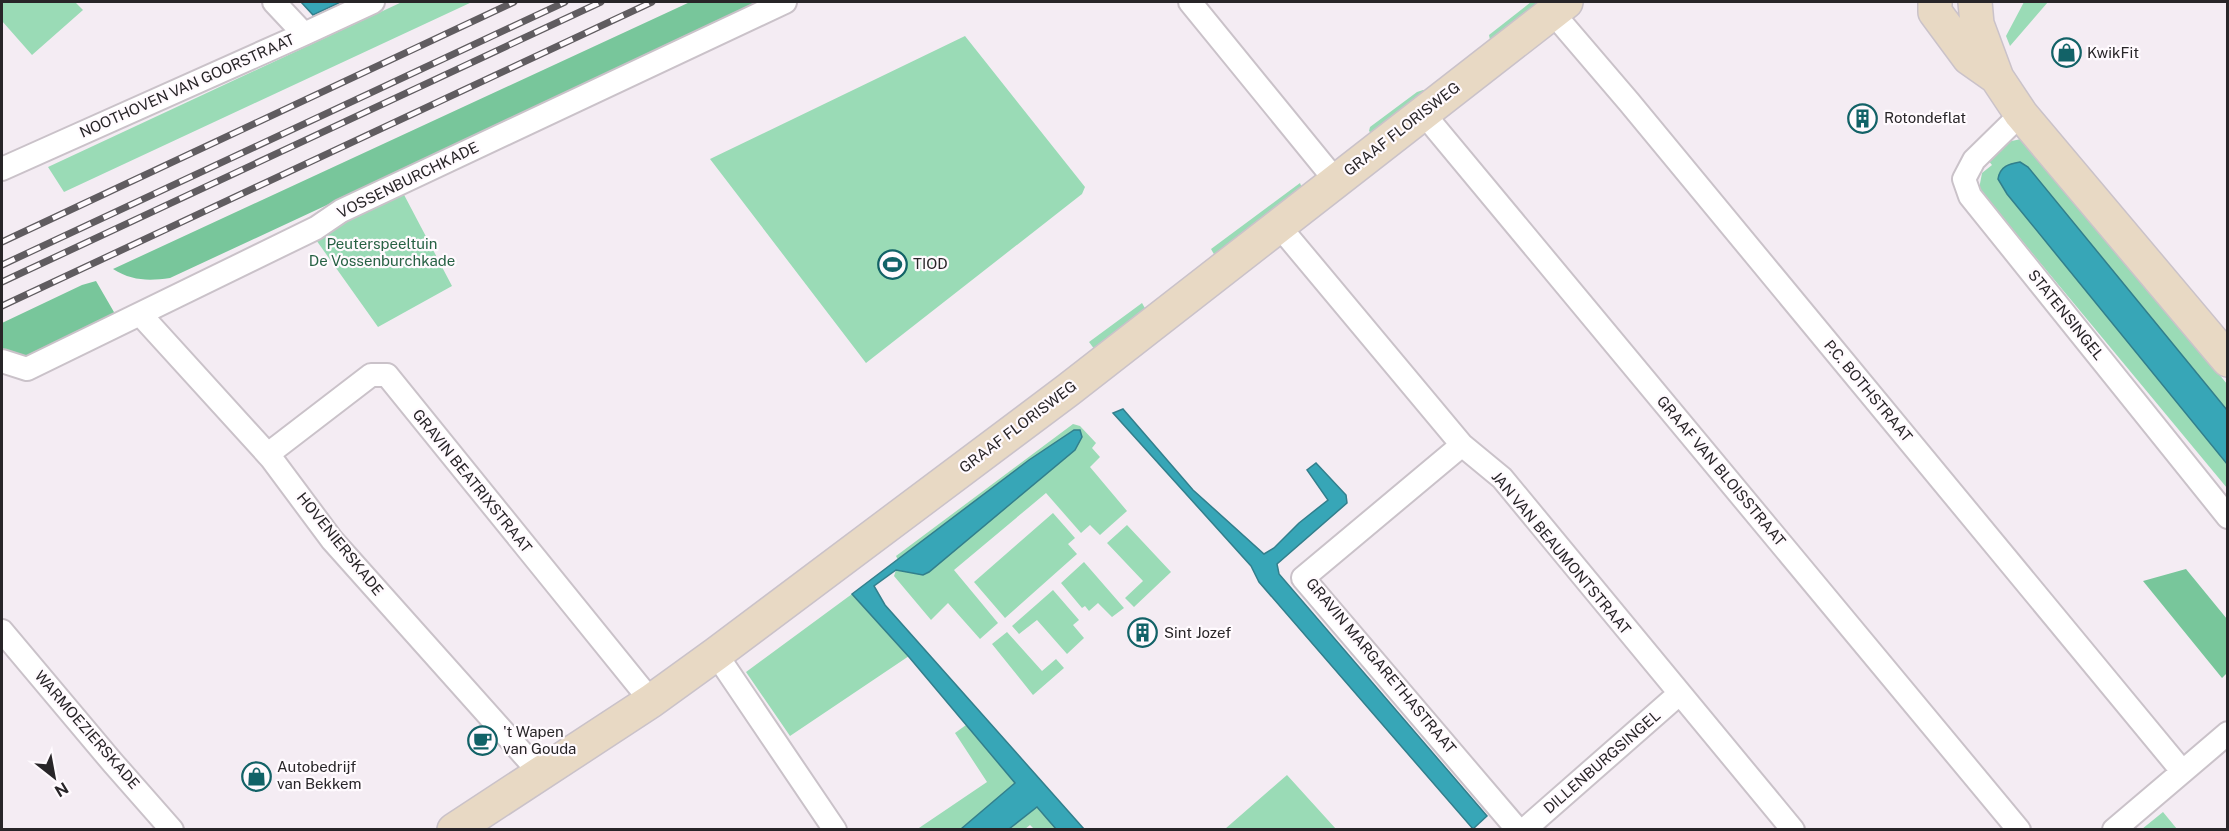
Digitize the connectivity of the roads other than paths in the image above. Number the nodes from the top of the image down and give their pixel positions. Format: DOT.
graph roads {
  1 [pos="274,2"];
  2 [pos="373,2"];
  3 [pos="785,2"];
  4 [pos="1190,2"];
  5 [pos="1935,2"];
  6 [pos="1975,2"];
  7 [pos="1559,7"];
  8 [pos="304,34"];
  9 [pos="1997,78"];
  10 [pos="1423,113"];
  11 [pos="2028,122"];
  12 [pos="5,162"];
  13 [pos="1336,181"];
  14 [pos="1279,226"];
  15 [pos="140,315"];
  16 [pos="2228,360"];
  17 [pos="2,361"];
  18 [pos="1462,445"];
  19 [pos="271,458"];
  20 [pos="2228,517"];
  21 [pos="2,631"];
  22 [pos="716,654"];
  23 [pos="1679,694"];
  24 [pos="651,701"];
  25 [pos="2228,733"];
  26 [pos="2182,771"];
  27 [pos="541,774"];
  28 [pos="172,830"];
  29 [pos="454,830"];
  30 [pos="835,830"];
  31 [pos="1518,830"];
  32 [pos="1524,830"];
  33 [pos="1793,830"];
  34 [pos="2019,830"];
  35 [pos="2114,830"];
  1 -- 8 [label="street"];
  2 -- 8 [label="street, NOOTHOVEN VAN GOORSTRAAT"];
  3 -- 15 [label="street, VOSSENBURCHKADE"];
  4 -- 13 [label="street"];
  5 -- 9 [label="street"];
  6 -- 9 [label="street"];
  7 -- 10 [label="street, GRAAF FLORISWEG"];
  7 -- 26 [label="street, P.C. BOTHSTRAAT"];
  8 -- 12 [label="street, NOOTHOVEN VAN GOORSTRAAT"];
  9 -- 11 [label="street"];
  10 -- 13 [label="street, GRAAF FLORISWEG"];
  10 -- 34 [label="street, GRAAF VAN BLOISSTRAAT"];
  11 -- 16 [label="street"];
  11 -- 20 [label="street, STATENSINGEL"];
  13 -- 14 [label="street, GRAAF FLORISWEG"];
  14 -- 18 [label="street, JAN VAN BEAUMONTSTRAAT"];
  14 -- 22 [label="street, GRAAF FLORISWEG"];
  15 -- 17 [label="street, VOSSENBURCHKADE"];
  15 -- 19 [label="street, HOVENIERSKADE"];
  18 -- 23 [label="street, JAN VAN BEAUMONTSTRAAT"];
  18 -- 31 [label="street, GRAVIN MARGARETHASTRAAT"];
  19 -- 24 [label="street, GRAVIN BEATRIXSTRAAT"];
  19 -- 27 [label="street, HOVENIERSKADE"];
  21 -- 28 [label="street, WARMOEZIERSKADE"];
  22 -- 24 [label="street, GRAAF FLORISWEG"];
  22 -- 30 [label="street"];
  23 -- 32 [label="street, DILLENBURGSINGEL"];
  23 -- 33 [label="street, JAN VAN BEAUMONTSTRAAT"];
  24 -- 27 [label="street, GRAAF FLORISWEG"];
  25 -- 26 [label="street"];
  26 -- 35 [label="street"];
  27 -- 29 [label="street, GRAAF FLORISWEG"];
}
